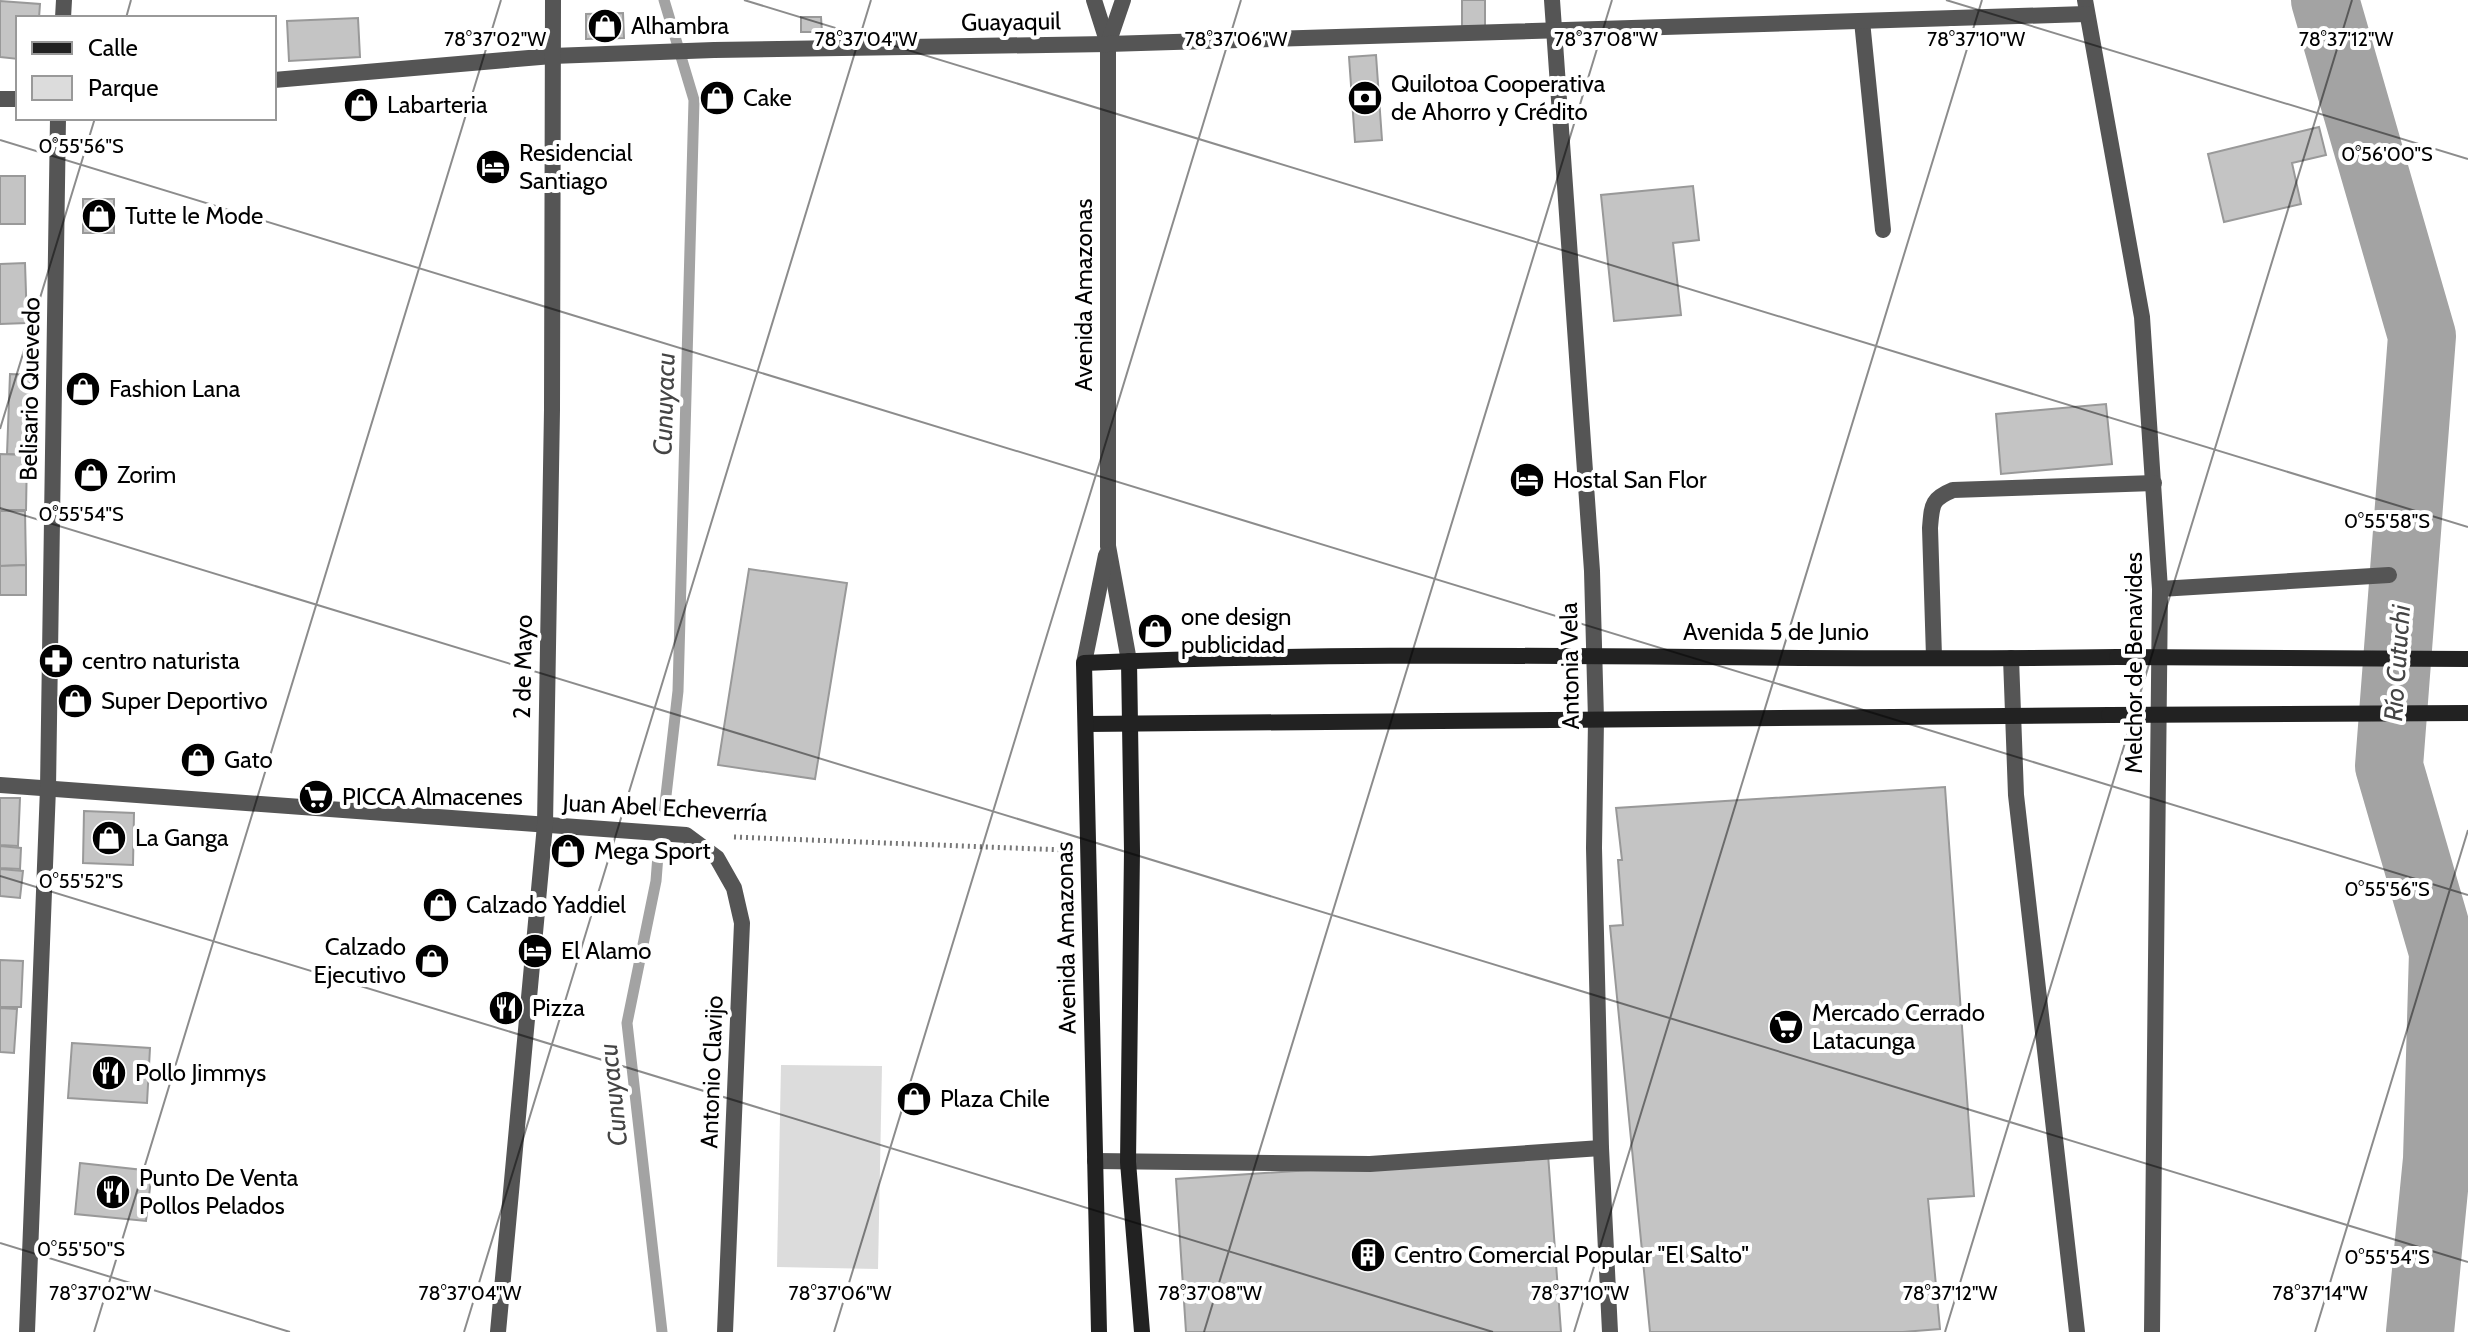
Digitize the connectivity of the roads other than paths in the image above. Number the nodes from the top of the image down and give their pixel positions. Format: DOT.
graph roads {
  1 [pos="553,0"];
  2 [pos="1094,0"];
  3 [pos="1123,0"];
  4 [pos="1552,0"];
  5 [pos="2086,7"];
  6 [pos="1862,21"];
  7 [pos="1554,31"];
  8 [pos="1108,44"];
  9 [pos="552,56"];
  10 [pos="276,80"];
  11 [pos="58,120"];
  12 [pos="1883,230"];
  13 [pos="2154,483"];
  14 [pos="1108,546"];
  15 [pos="2389,575"];
  16 [pos="2160,589"];
  17 [pos="1595,655"];
  18 [pos="1934,657"];
  19 [pos="2011,658"];
  20 [pos="2468,659"];
  21 [pos="1129,661"];
  22 [pos="1084,663"];
  23 [pos="2468,713"];
  24 [pos="2012,717"];
  25 [pos="1596,720"];
  26 [pos="1132,723"];
  27 [pos="1086,724"];
  28 [pos="0,785"];
  29 [pos="48,788"];
  30 [pos="545,825"];
  31 [pos="686,835"];
  32 [pos="1601,1148"];
  33 [pos="1095,1161"];
  34 [pos="1128,1162"];
  35 [pos="27,1332"];
  36 [pos="498,1332"];
  37 [pos="725,1332"];
  38 [pos="1099,1332"];
  39 [pos="1142,1332"];
  40 [pos="1610,1332"];
  41 [pos="2077,1332"];
  42 [pos="2152,1332"];
  1 -- 9 [label="street, 2 de Mayo"];
  2 -- 8 [label="street, Avenida Amazonas"];
  3 -- 8 [label="street, Avenida Amazonas"];
  4 -- 7 [label="street, Antonia Vela"];
  5 -- 6 [label="street, Guayaquil"];
  5 -- 13 [label="street, Melchor de Benavides"];
  6 -- 7 [label="street, Guayaquil"];
  6 -- 12 [label="street"];
  7 -- 8 [label="street, Guayaquil"];
  7 -- 17 [label="street, Antonia Vela"];
  8 -- 9 [label="street, Guayaquil"];
  8 -- 14 [label="street, Avenida Amazonas"];
  9 -- 10 [label="street, Guayaquil"];
  9 -- 30 [label="street, 2 de Mayo"];
  11 -- 29 [label="street, Belisario Quevedo"];
  13 -- 16 [label="street, Melchor de Benavides"];
  13 -- 18 [label="street"];
  14 -- 21 [label="street, Avenida Amazonas"];
  14 -- 22 [label="street, Avenida Amazonas"];
  15 -- 16 [label="street"];
  16 -- 42 [label="street, Melchor de Benavides"];
  17 -- 18 [label="main road, Avenida 5 de Junio"];
  17 -- 21 [label="main road, Avenida 5 de Junio"];
  17 -- 25 [label="street, Antonia Vela"];
  18 -- 19 [label="main road, Avenida 5 de Junio"];
  19 -- 20 [label="main road, Avenida 5 de Junio, bridge"];
  19 -- 24 [label="street"];
  21 -- 22 [label="main road, Avenida 5 de Junio"];
  21 -- 26 [label="main road, Avenida Amazonas"];
  22 -- 27 [label="main road, Avenida Amazonas"];
  23 -- 24 [label="main road, bridge"];
  24 -- 25 [label="main road"];
  24 -- 41 [label="street"];
  25 -- 26 [label="main road"];
  25 -- 32 [label="street, Antonia Vela"];
  26 -- 27 [label="main road"];
  26 -- 34 [label="main road, Avenida Amazonas"];
  27 -- 33 [label="main road, Avenida Amazonas"];
  28 -- 29 [label="street, Juan Abel Echeverría"];
  29 -- 30 [label="street, Juan Abel Echeverría"];
  29 -- 35 [label="street, Belisario Quevedo"];
  30 -- 31 [label="street, Juan Abel Echeverría"];
  30 -- 36 [label="street, 2 de Mayo"];
  31 -- 37 [label="street, Antonio Clavijo"];
  32 -- 34 [label="street"];
  32 -- 40 [label="street, Antonia Vela"];
  33 -- 34 [label="street"];
  33 -- 38 [label="main road, Avenida Amazonas"];
  34 -- 39 [label="main road, Avenida Amazonas"];
}
